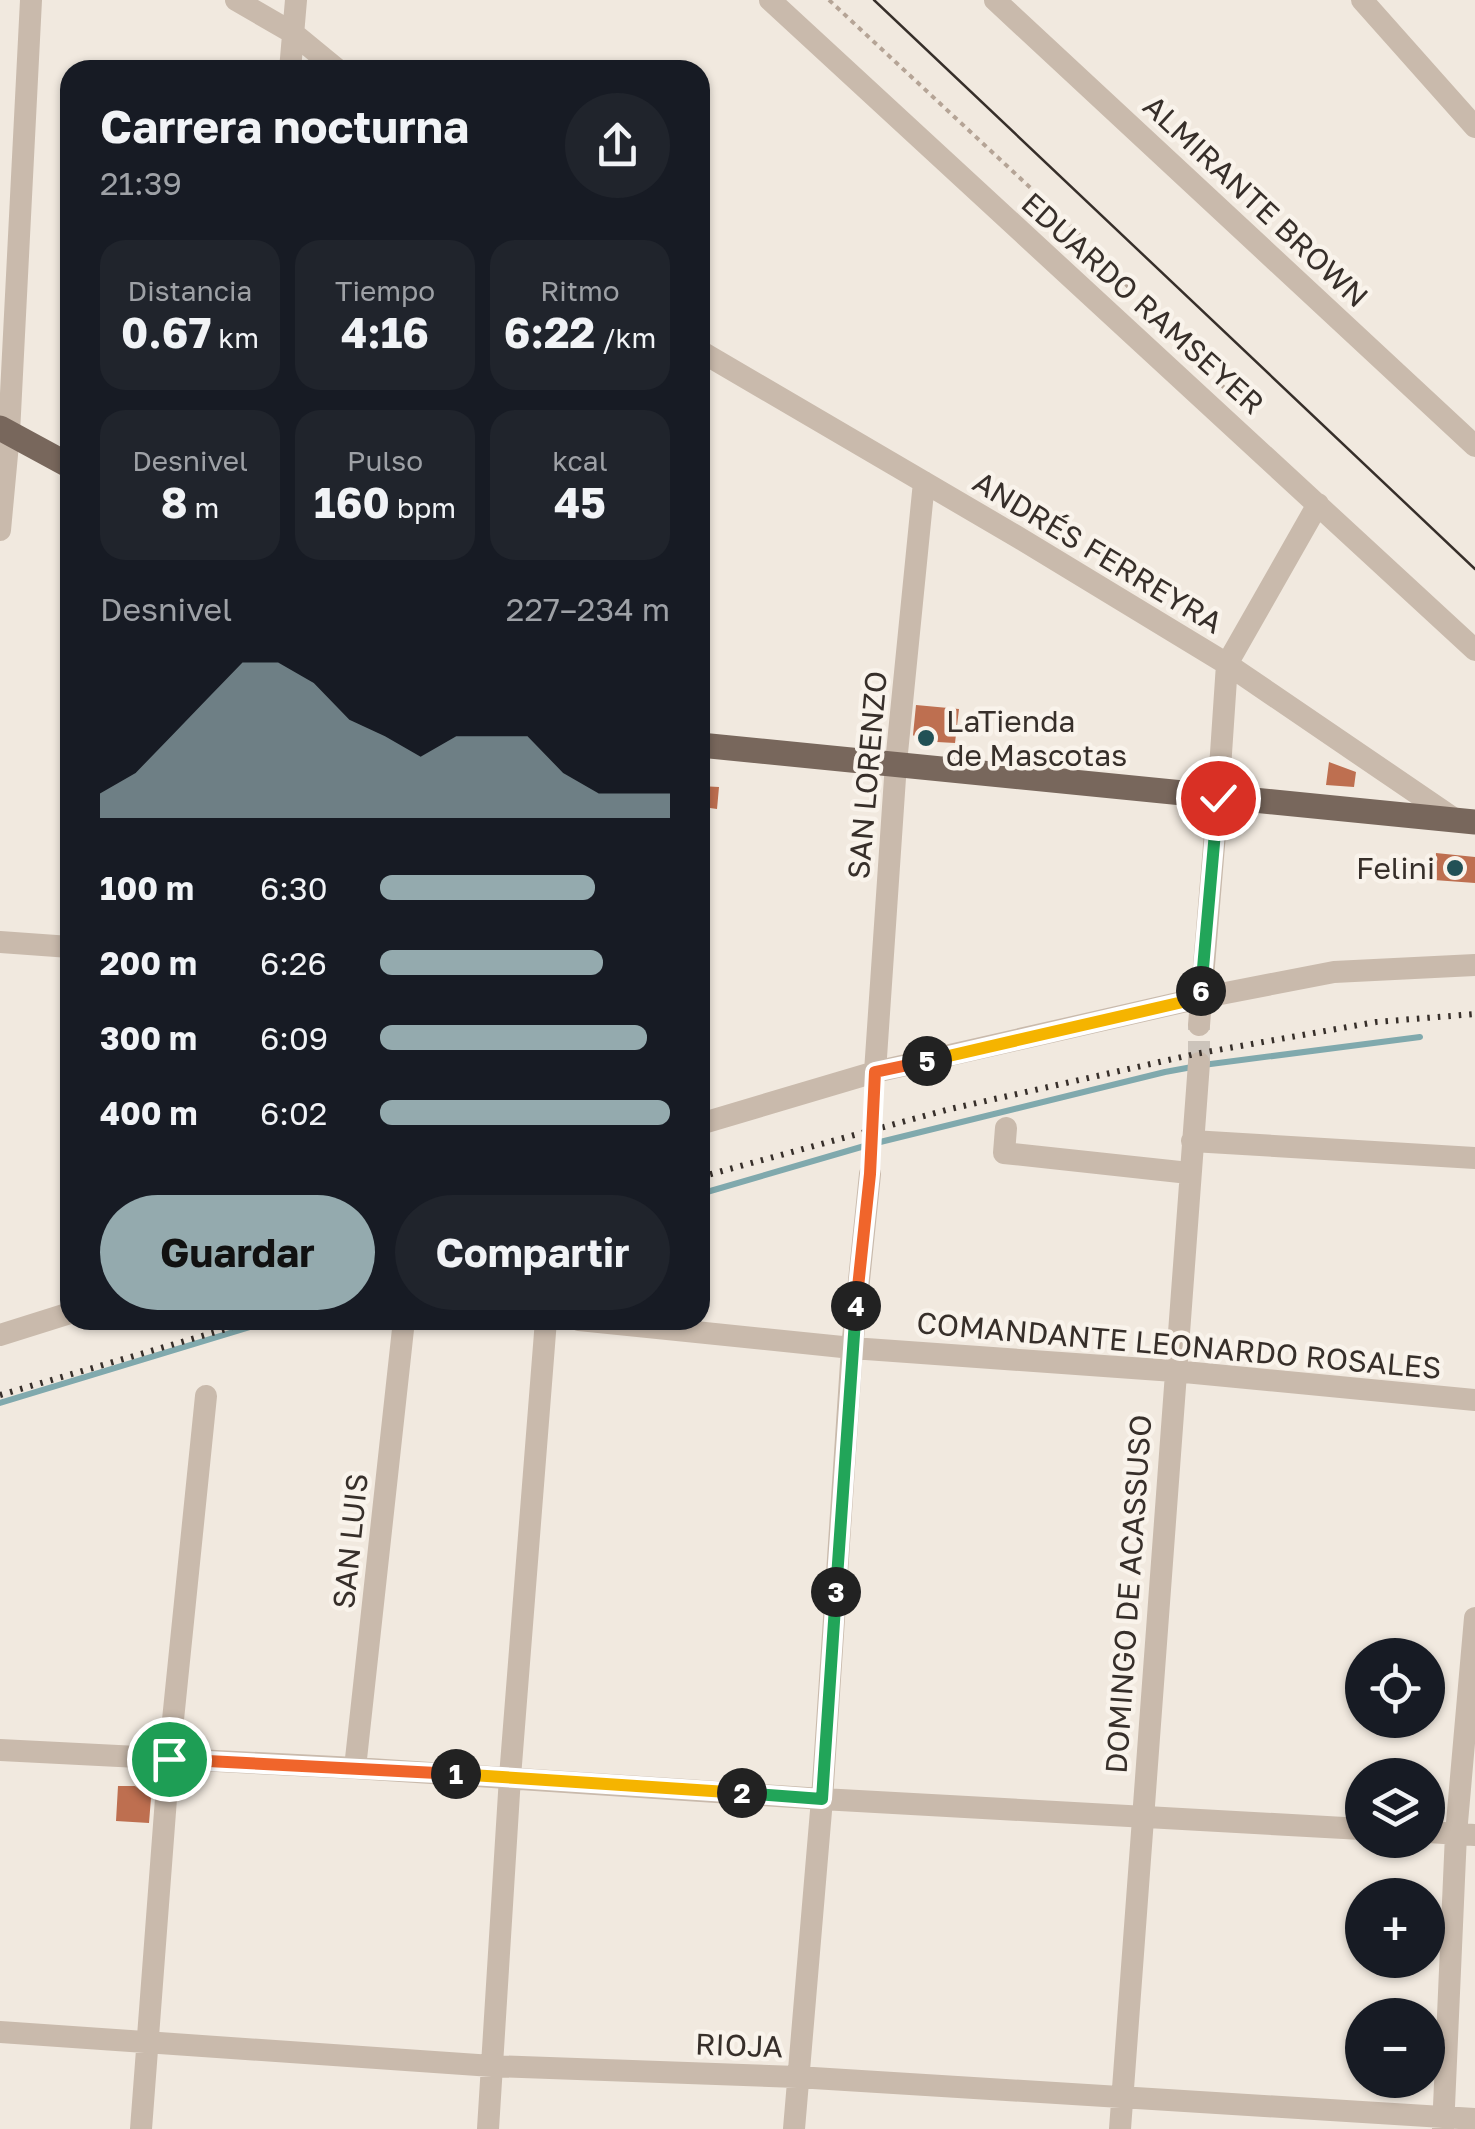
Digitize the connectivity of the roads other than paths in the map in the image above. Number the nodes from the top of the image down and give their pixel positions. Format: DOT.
graph roads {
  1 [pos="31,0"];
  2 [pos="236,0"];
  3 [pos="296,0"];
  4 [pos="770,0"];
  5 [pos="995,0"];
  6 [pos="1362,0"];
  7 [pos="294,33"];
  8 [pos="291,60"];
  9 [pos="326,60"];
  10 [pos="1475,127"];
  11 [pos="710,356"];
  12 [pos="4,430"];
  13 [pos="1475,446"];
  14 [pos="60,461"];
  15 [pos="924,482"];
  16 [pos="1318,504"];
  17 [pos="0,530"];
  18 [pos="1475,650"];
  19 [pos="1227,664"];
  20 [pos="710,746"];
  21 [pos="896,762"];
  22 [pos="1218,798"];
  23 [pos="1465,821"];
  24 [pos="0,942"];
  25 [pos="60,945"];
  26 [pos="1475,964"];
  27 [pos="1212,996"];
  28 [pos="1165,1006"];
  29 [pos="1199,1064"];
  30 [pos="875,1072"];
  31 [pos="710,1121"];
  32 [pos="1006,1128"];
  33 [pos="1192,1141"];
  34 [pos="1475,1158"];
  35 [pos="1189,1173"];
  36 [pos="870,1174"];
  37 [pos="60,1316"];
  38 [pos="403,1330"];
  39 [pos="545,1330"];
  40 [pos="676,1330"];
  41 [pos="0,1335"];
  42 [pos="852,1348"];
  43 [pos="1174,1371"];
  44 [pos="206,1396"];
  45 [pos="1475,1400"];
  46 [pos="1475,1618"];
  47 [pos="0,1750"];
  48 [pos="169,1759"];
  49 [pos="356,1768"];
  50 [pos="510,1777"];
  51 [pos="822,1799"];
  52 [pos="1142,1816"];
  53 [pos="1345,1828"];
  54 [pos="1466,1834"];
  55 [pos="0,2032"];
  56 [pos="148,2043"];
  57 [pos="492,2066"];
  58 [pos="798,2077"];
  59 [pos="1122,2096"];
  60 [pos="1475,2119"];
  61 [pos="1443,2123"];
  62 [pos="141,2129"];
  63 [pos="488,2129"];
  64 [pos="794,2129"];
  65 [pos="1120,2129"];
  1 -- 12 [label="street"];
  2 -- 7 [label="street"];
  3 -- 7 [label="street"];
  4 -- 16 [label="street, EDUARDO RAMSEYER"];
  5 -- 13 [label="street, ALMIRANTE BROWN"];
  6 -- 10 [label="street"];
  7 -- 8 [label="street"];
  7 -- 9 [label="street"];
  11 -- 15 [label="street, ANDRÉS FERREYRA"];
  12 -- 14 [label="main road"];
  12 -- 17 [label="street"];
  15 -- 19 [label="street, ANDRÉS FERREYRA"];
  15 -- 21 [label="street, SAN LORENZO"];
  16 -- 18 [label="street, EDUARDO RAMSEYER"];
  16 -- 19 [label="street"];
  19 -- 22 [label="street"];
  19 -- 23 [label="street, ANDRÉS FERREYRA"];
  20 -- 21 [label="main road"];
  21 -- 22 [label="main road"];
  21 -- 30 [label="street, SAN LORENZO"];
  22 -- 23 [label="main road"];
  22 -- 27 [label="street"];
  24 -- 25 [label="street"];
  26 -- 27 [label="street"];
  27 -- 28 [label="street"];
  27 -- 28 [label="street"];
  28 -- 30 [label="street"];
  29 -- 33 [label="street, DOMINGO DE ACASSUSO"];
  30 -- 31 [label="street"];
  32 -- 35 [label="street"];
  33 -- 34 [label="street"];
  33 -- 35 [label="street, DOMINGO DE ACASSUSO"];
  35 -- 43 [label="street, DOMINGO DE ACASSUSO"];
  36 -- 42 [label="street"];
  37 -- 41 [label="street"];
  38 -- 49 [label="street, SAN LUIS"];
  39 -- 50 [label="street"];
  40 -- 42 [label="street, COMANDANTE LEONARDO ROSALES"];
  42 -- 43 [label="street, COMANDANTE LEONARDO ROSALES"];
  42 -- 51 [label="street"];
  43 -- 45 [label="street, COMANDANTE LEONARDO ROSALES"];
  43 -- 52 [label="street, DOMINGO DE ACASSUSO"];
  44 -- 48 [label="street"];
  46 -- 54 [label="street"];
  47 -- 48 [label="street"];
  48 -- 49 [label="street"];
  48 -- 56 [label="street"];
  49 -- 50 [label="street"];
  50 -- 51 [label="street"];
  50 -- 57 [label="street"];
  51 -- 52 [label="street"];
  51 -- 58 [label="street"];
  52 -- 53 [label="street"];
  52 -- 59 [label="street, DOMINGO DE ACASSUSO"];
  54 -- 61 [label="street"];
  55 -- 56 [label="street, RIOJA"];
  56 -- 57 [label="street, RIOJA"];
  56 -- 62 [label="street"];
  57 -- 58 [label="street, RIOJA"];
  57 -- 63 [label="street"];
  58 -- 59 [label="street, RIOJA"];
  58 -- 64 [label="street"];
  59 -- 61 [label="street, RIOJA"];
  59 -- 65 [label="street, DOMINGO DE ACASSUSO"];
  60 -- 61 [label="street, RIOJA"];
}
